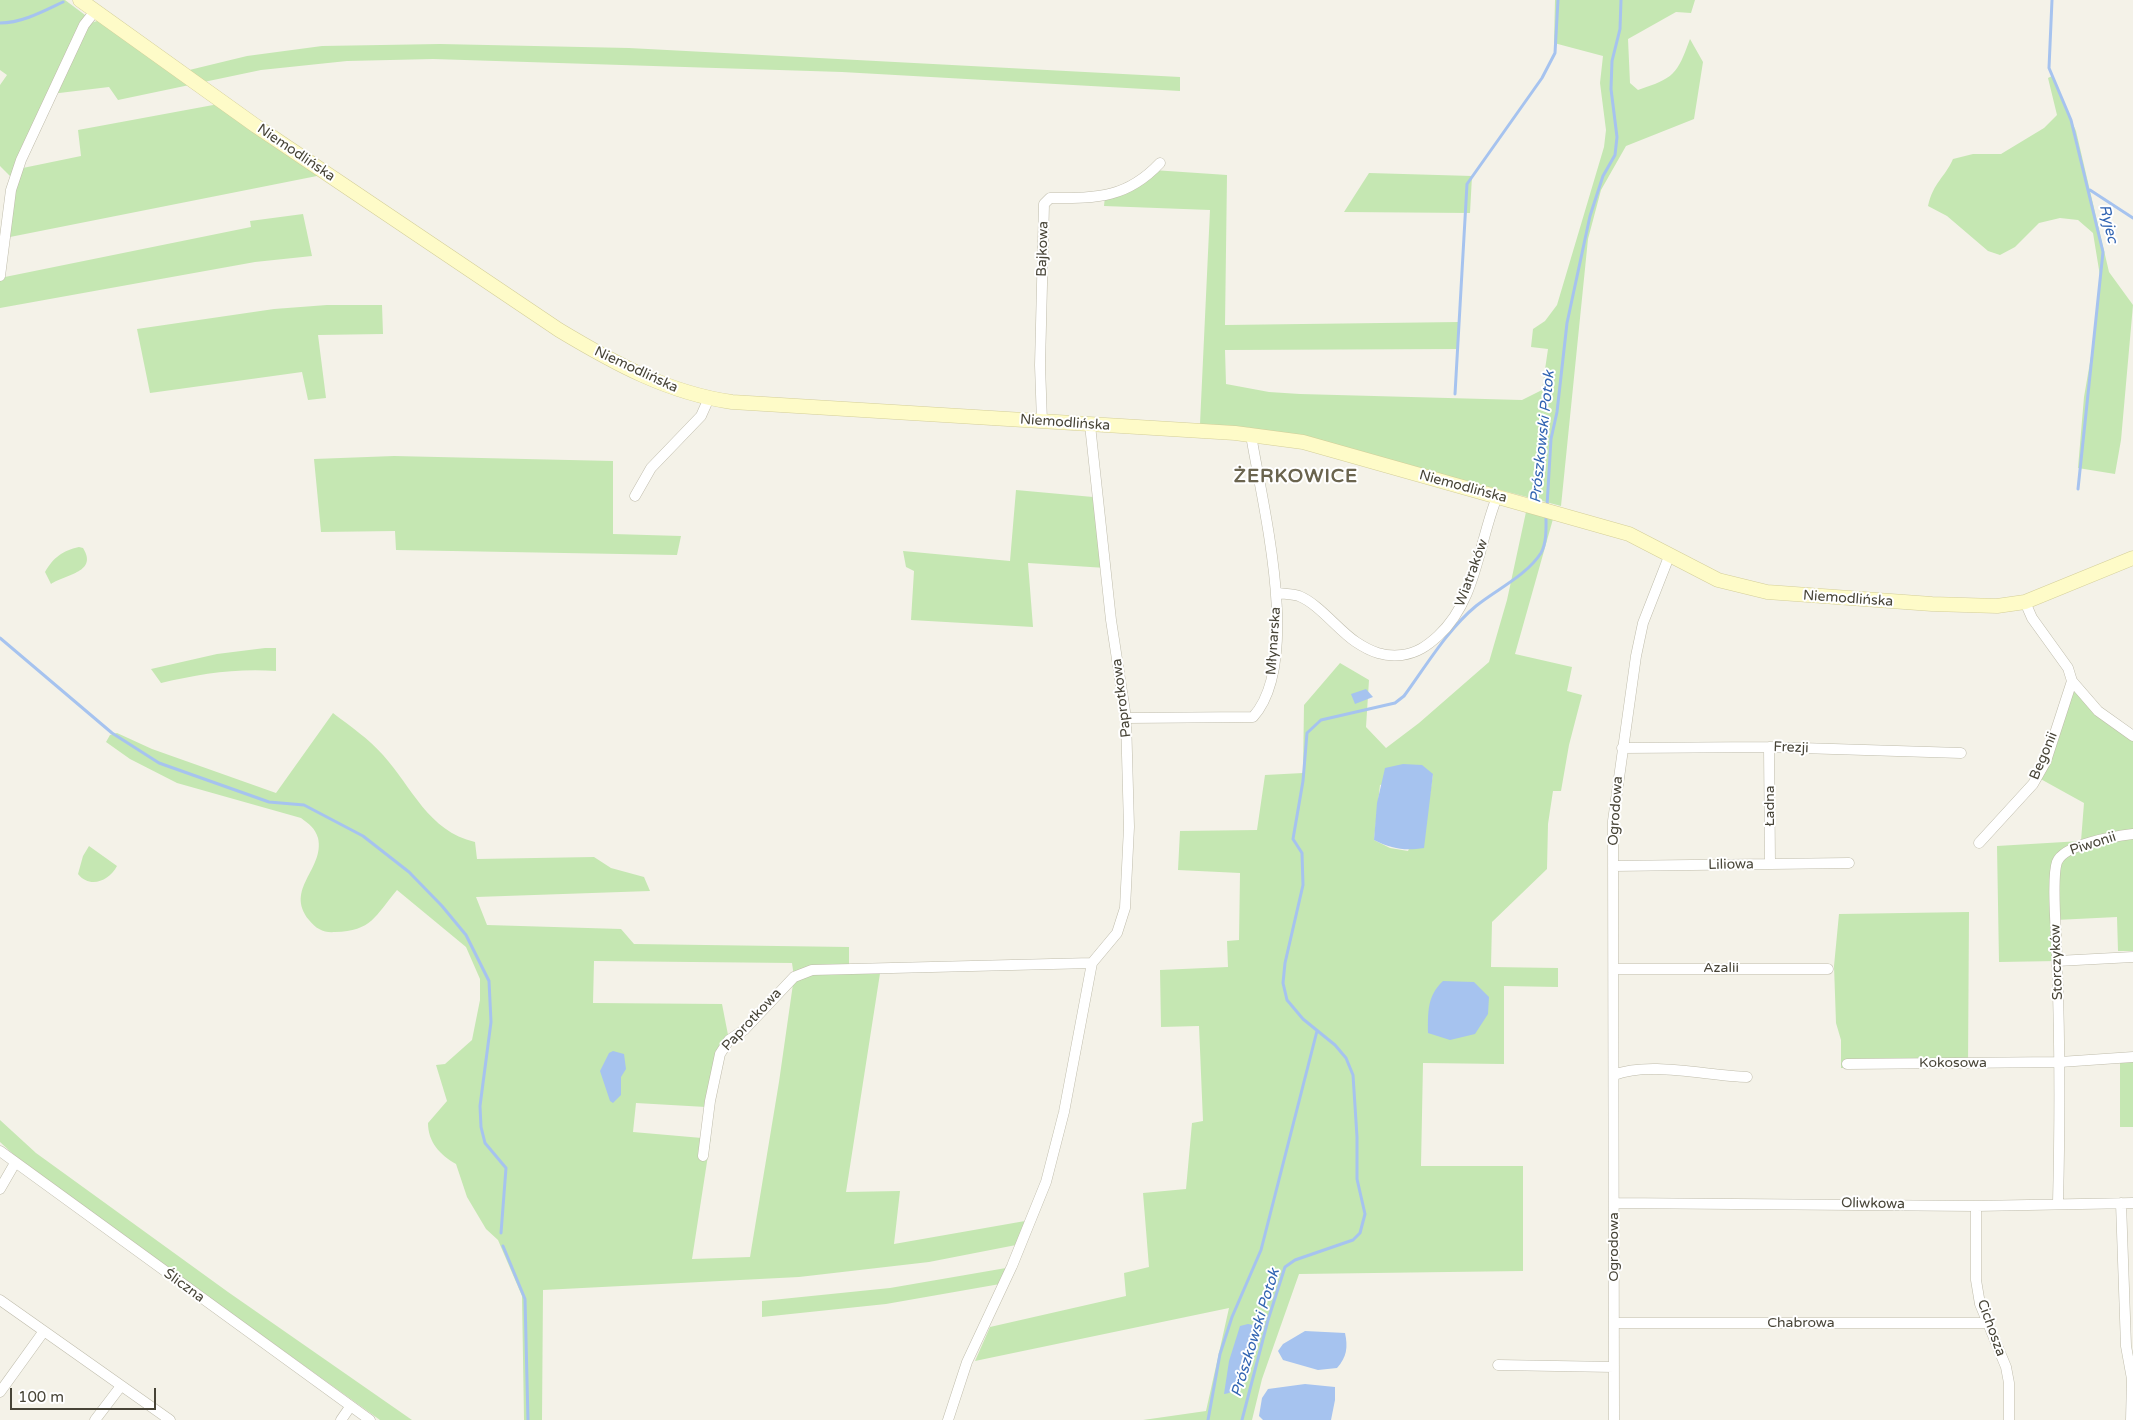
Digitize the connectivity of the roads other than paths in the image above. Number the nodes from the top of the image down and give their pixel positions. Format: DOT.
graph roads {
  1 [pos="80,0"];
  2 [pos="95,11"];
  3 [pos="1160,163"];
  4 [pos="0,276"];
  5 [pos="709,398"];
  6 [pos="1042,422"];
  7 [pos="1090,425"];
  8 [pos="1250,435"];
  9 [pos="635,496"];
  10 [pos="1498,497"];
  11 [pos="1670,554"];
  12 [pos="2133,558"];
  13 [pos="1277,593"];
  14 [pos="2025,602"];
  15 [pos="2072,681"];
  16 [pos="1126,718"];
  17 [pos="2133,736"];
  18 [pos="1769,747"];
  19 [pos="1622,748"];
  20 [pos="1961,753"];
  21 [pos="2133,834"];
  22 [pos="1978,843"];
  23 [pos="2057,862"];
  24 [pos="1849,863"];
  25 [pos="1770,864"];
  26 [pos="1613,866"];
  27 [pos="2133,957"];
  28 [pos="2058,961"];
  29 [pos="1092,963"];
  30 [pos="1614,968"];
  31 [pos="1828,969"];
  32 [pos="2133,1057"];
  33 [pos="2060,1062"];
  34 [pos="1847,1064"];
  35 [pos="1614,1075"];
  36 [pos="1747,1077"];
  37 [pos="0,1150"];
  38 [pos="703,1156"];
  39 [pos="15,1163"];
  40 [pos="0,1189"];
  41 [pos="1614,1203"];
  42 [pos="2058,1203"];
  43 [pos="2122,1203"];
  44 [pos="2133,1203"];
  45 [pos="1976,1206"];
  46 [pos="0,1300"];
  47 [pos="1986,1322"];
  48 [pos="1615,1323"];
  49 [pos="44,1331"];
  50 [pos="1498,1365"];
  51 [pos="1614,1367"];
  52 [pos="121,1386"];
  53 [pos="0,1392"];
  54 [pos="350,1406"];
  55 [pos="95,1420"];
  56 [pos="170,1420"];
  57 [pos="341,1420"];
  58 [pos="370,1420"];
  59 [pos="948,1420"];
  60 [pos="1614,1420"];
  61 [pos="2009,1420"];
  62 [pos="2131,1420"];
  1 -- 2 [label="main road, Niemodlińska"];
  2 -- 4 [label="street"];
  2 -- 5 [label="main road, Niemodlińska"];
  3 -- 6 [label="street, Bajkowa"];
  5 -- 6 [label="main road, Niemodlińska"];
  5 -- 9 [label="street"];
  6 -- 7 [label="main road, Niemodlińska"];
  7 -- 8 [label="main road, Niemodlińska"];
  7 -- 16 [label="street, Paprotkowa"];
  8 -- 10 [label="main road, Niemodlińska"];
  8 -- 13 [label="street, Młynarska"];
  10 -- 11 [label="main road, Niemodlińska"];
  10 -- 13 [label="street, Wiatraków"];
  11 -- 14 [label="main road, Niemodlińska"];
  11 -- 19 [label="street, Ogrodowa"];
  12 -- 14 [label="main road, Niemodlińska"];
  13 -- 16 [label="street, Młynarska"];
  14 -- 15 [label="street"];
  15 -- 17 [label="street"];
  15 -- 22 [label="street, Begonii"];
  16 -- 29 [label="street, Paprotkowa"];
  18 -- 19 [label="street, Frezji"];
  18 -- 20 [label="street, Frezji"];
  18 -- 25 [label="street, Ładna"];
  19 -- 26 [label="street, Ogrodowa"];
  21 -- 23 [label="street, Piwonii"];
  23 -- 28 [label="street, Storczyków"];
  24 -- 25 [label="street, Liliowa"];
  25 -- 26 [label="street, Liliowa"];
  26 -- 30 [label="street, Ogrodowa"];
  27 -- 28 [label="street"];
  28 -- 33 [label="street, Storczyków"];
  29 -- 38 [label="street, Paprotkowa"];
  29 -- 59 [label="street, Paprotkowa"];
  30 -- 31 [label="street, Azalii"];
  30 -- 35 [label="street, Ogrodowa"];
  32 -- 33 [label="street"];
  33 -- 34 [label="street, Kokosowa"];
  33 -- 42 [label="street, Storczyków"];
  35 -- 36 [label="street"];
  35 -- 41 [label="street, Ogrodowa"];
  37 -- 39 [label="street, Śliczna"];
  39 -- 40 [label="street"];
  39 -- 54 [label="street, Śliczna"];
  41 -- 45 [label="street, Oliwkowa"];
  41 -- 48 [label="street, Ogrodowa"];
  42 -- 43 [label="street, Oliwkowa"];
  42 -- 45 [label="street, Oliwkowa"];
  43 -- 44 [label="street, Oliwkowa"];
  43 -- 62 [label="street"];
  45 -- 47 [label="street, Cichosza"];
  46 -- 49 [label="street"];
  47 -- 48 [label="street, Chabrowa"];
  47 -- 61 [label="street, Cichosza"];
  48 -- 51 [label="street, Ogrodowa"];
  49 -- 52 [label="street"];
  49 -- 53 [label="street"];
  50 -- 51 [label="street"];
  51 -- 60 [label="street, Ogrodowa"];
  52 -- 55 [label="street"];
  52 -- 56 [label="street"];
  54 -- 57 [label="street"];
  54 -- 58 [label="street, Śliczna"];
}
